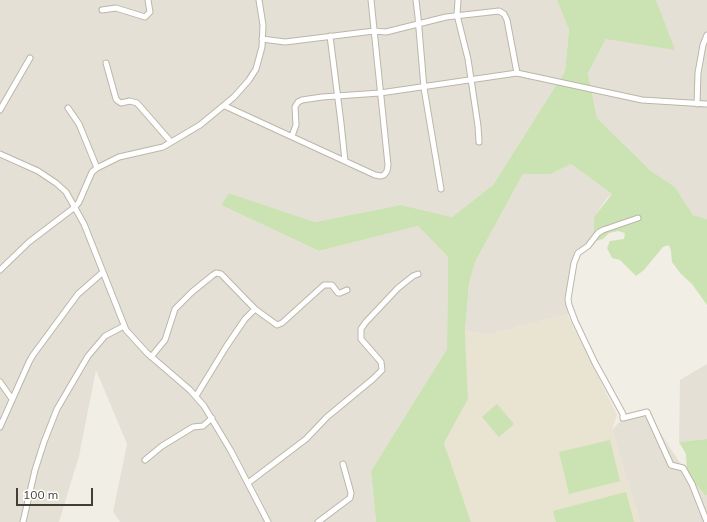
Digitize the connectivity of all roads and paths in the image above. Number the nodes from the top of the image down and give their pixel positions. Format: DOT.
graph roads {
  1 [pos="148,0"];
  2 [pos="259,0"];
  3 [pos="371,0"];
  4 [pos="416,0"];
  5 [pos="458,0"];
  6 [pos="102,10"];
  7 [pos="458,15"];
  8 [pos="418,24"];
  9 [pos="374,32"];
  10 [pos="707,35"];
  11 [pos="330,36"];
  12 [pos="262,39"];
  13 [pos="30,58"];
  14 [pos="106,63"];
  15 [pos="517,73"];
  16 [pos="471,80"];
  17 [pos="424,88"];
  18 [pos="380,93"];
  19 [pos="338,96"];
  20 [pos="697,104"];
  21 [pos="707,104"];
  22 [pos="225,106"];
  23 [pos="68,108"];
  24 [pos="0,110"];
  25 [pos="292,136"];
  26 [pos="171,142"];
  27 [pos="479,142"];
  28 [pos="0,154"];
  29 [pos="345,161"];
  30 [pos="98,168"];
  31 [pos="440,189"];
  32 [pos="75,207"];
  33 [pos="638,218"];
  34 [pos="0,270"];
  35 [pos="102,273"];
  36 [pos="418,274"];
  37 [pos="348,290"];
  38 [pos="255,309"];
  39 [pos="124,326"];
  40 [pos="151,357"];
  41 [pos="0,382"];
  42 [pos="196,396"];
  43 [pos="12,398"];
  44 [pos="212,418"];
  45 [pos="1,421"];
  46 [pos="0,427"];
  47 [pos="144,460"];
  48 [pos="342,464"];
  49 [pos="248,483"];
  50 [pos="23,522"];
  51 [pos="268,522"];
  52 [pos="318,522"];
  53 [pos="707,522"];
  1 -- 6 [label="street"];
  2 -- 12 [label="street"];
  3 -- 9 [label="street"];
  4 -- 8 [label="street"];
  5 -- 7 [label="street"];
  7 -- 8 [label="street"];
  7 -- 15 [label="street"];
  7 -- 16 [label="street"];
  8 -- 9 [label="street"];
  8 -- 17 [label="street"];
  9 -- 11 [label="street"];
  9 -- 18 [label="street"];
  10 -- 20 [label="street"];
  11 -- 12 [label="street"];
  11 -- 19 [label="street"];
  12 -- 22 [label="street"];
  13 -- 24 [label="street"];
  14 -- 26 [label="street"];
  15 -- 16 [label="street"];
  15 -- 20 [label="street"];
  16 -- 17 [label="street"];
  16 -- 27 [label="street"];
  17 -- 18 [label="street"];
  17 -- 31 [label="street"];
  18 -- 19 [label="street"];
  18 -- 29 [label="street"];
  19 -- 25 [label="street"];
  19 -- 29 [label="street"];
  20 -- 21 [label="street"];
  22 -- 25 [label="street"];
  22 -- 26 [label="street"];
  23 -- 30 [label="street"];
  25 -- 29 [label="street"];
  26 -- 30 [label="street"];
  28 -- 32 [label="street"];
  30 -- 32 [label="street"];
  32 -- 34 [label="street"];
  32 -- 35 [label="street"];
  33 -- 53 [label="street"];
  35 -- 39 [label="street"];
  35 -- 43 [label="street"];
  36 -- 49 [label="street"];
  37 -- 38 [label="street"];
  38 -- 40 [label="street"];
  38 -- 42 [label="street"];
  39 -- 40 [label="street"];
  39 -- 50 [label="street"];
  40 -- 42 [label="street"];
  41 -- 43 [label="street"];
  42 -- 44 [label="street"];
  43 -- 45 [label="street"];
  44 -- 47 [label="street"];
  44 -- 49 [label="street"];
  45 -- 46 [label="street"];
  48 -- 52 [label="street"];
  49 -- 51 [label="street"];
}
